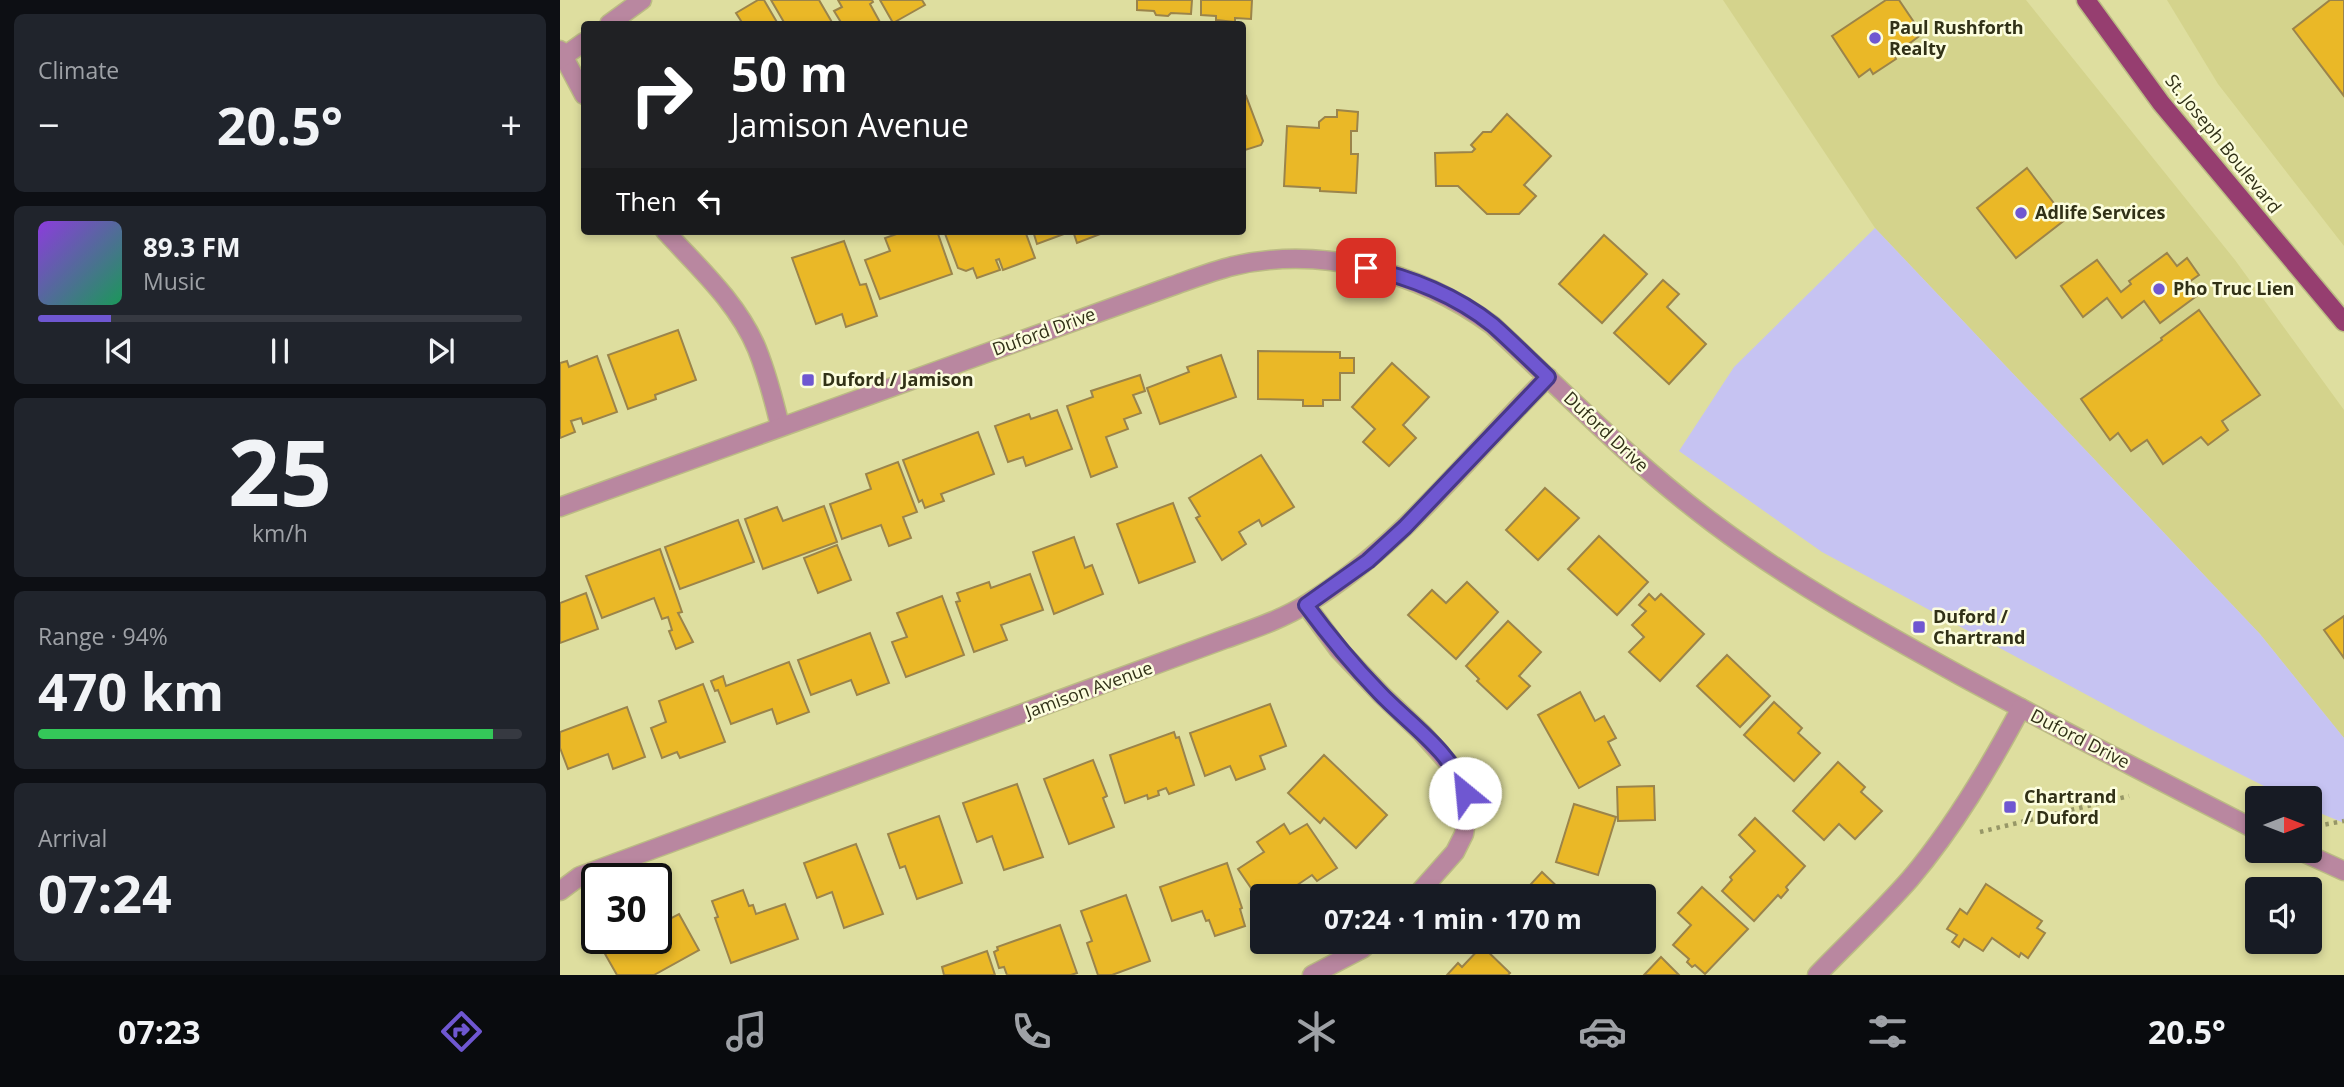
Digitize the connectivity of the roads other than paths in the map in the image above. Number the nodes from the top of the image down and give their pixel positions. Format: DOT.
graph roads {
  1 [pos="642,0"];
  2 [pos="2087,0"];
  3 [pos="613,21"];
  4 [pos="581,44"];
  5 [pos="561,55"];
  6 [pos="581,90"];
  7 [pos="669,235"];
  8 [pos="2338,316"];
  9 [pos="2344,328"];
  10 [pos="1548,377"];
  11 [pos="780,426"];
  12 [pos="560,507"];
  13 [pos="1306,605"];
  14 [pos="2021,708"];
  15 [pos="2245,824"];
  16 [pos="2322,861"];
  17 [pos="2344,872"];
  18 [pos="1427,884"];
  19 [pos="560,891"];
  20 [pos="1352,954"];
  21 [pos="1312,975"];
  22 [pos="1816,975"];
  1 -- 3 [label="street"];
  2 -- 8 [label="main road, St. Joseph Boulevard"];
  4 -- 5 [label="street"];
  5 -- 6 [label="street"];
  7 -- 11 [label="street"];
  8 -- 9 [label="main road, St. Joseph Boulevard"];
  10 -- 11 [label="street, Duford Drive"];
  10 -- 13 [label="street, Jamison Avenue"];
  10 -- 14 [label="street, Duford Drive"];
  11 -- 12 [label="street, Duford Drive"];
  13 -- 18 [label="street"];
  13 -- 19 [label="street, Jamison Avenue"];
  14 -- 15 [label="street, Duford Drive"];
  14 -- 22 [label="street"];
  16 -- 17 [label="street"];
  20 -- 21 [label="street"];
}
